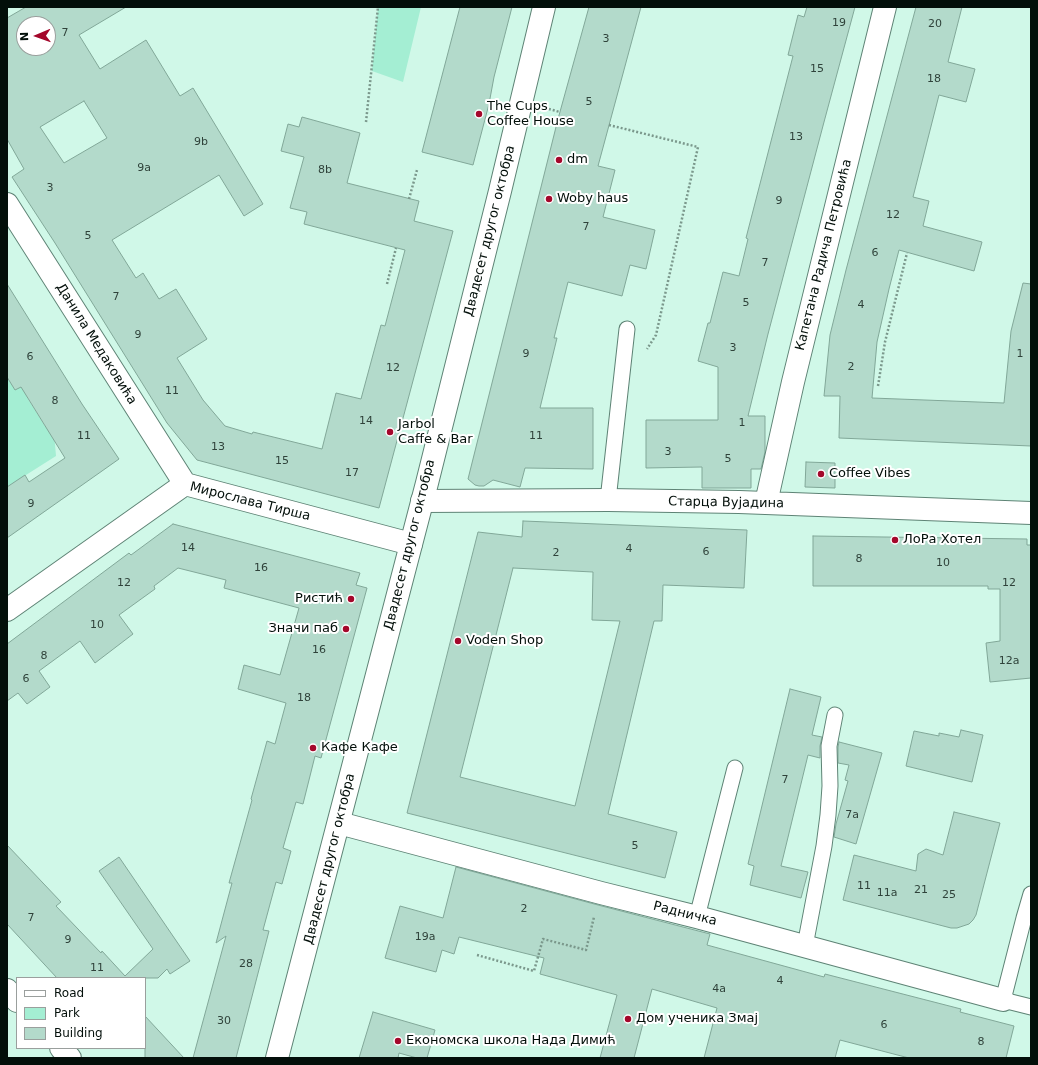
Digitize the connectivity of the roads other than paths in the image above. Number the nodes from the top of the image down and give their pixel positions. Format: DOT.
graph roads {
  1 [pos="544,7"];
  2 [pos="885,7"];
  3 [pos="7,204"];
  4 [pos="627,329"];
  5 [pos="185,484"];
  6 [pos="608,500"];
  7 [pos="422,501"];
  8 [pos="766,503"];
  9 [pos="1031,513"];
  10 [pos="410,544"];
  11 [pos="7,610"];
  12 [pos="835,715"];
  13 [pos="735,768"];
  14 [pos="339,823"];
  15 [pos="1031,894"];
  16 [pos="697,916"];
  17 [pos="805,946"];
  18 [pos="7,990"];
  19 [pos="16,1000"];
  20 [pos="1003,1000"];
  21 [pos="1031,1007"];
  22 [pos="62,1049"];
  23 [pos="70,1058"];
  24 [pos="277,1058"];
  1 -- 7 [label="street, Двадесет другог октобра"];
  2 -- 8 [label="street, Капетана Радича Петровића"];
  3 -- 5 [label="street, Данила Медаковића"];
  4 -- 6 [label="lane"];
  5 -- 10 [label="street, Мирослава Тирша"];
  5 -- 11 [label="street, Мирослава Тирша"];
  6 -- 7 [label="street, Старца Вујадина"];
  6 -- 8 [label="street, Старца Вујадина"];
  7 -- 10 [label="street, Двадесет другог октобра"];
  8 -- 9 [label="street, Старца Вујадина"];
  10 -- 14 [label="street, Двадесет другог октобра"];
  12 -- 17 [label="lane"];
  13 -- 16 [label="lane"];
  14 -- 16 [label="street, Радничка"];
  14 -- 24 [label="street, Двадесет другог октобра"];
  15 -- 20 [label="lane"];
  16 -- 17 [label="street, Радничка"];
  17 -- 20 [label="street, Радничка"];
  18 -- 19 [label="street"];
  20 -- 21 [label="lane, Радничка"];
  22 -- 23 [label="street"];
}
